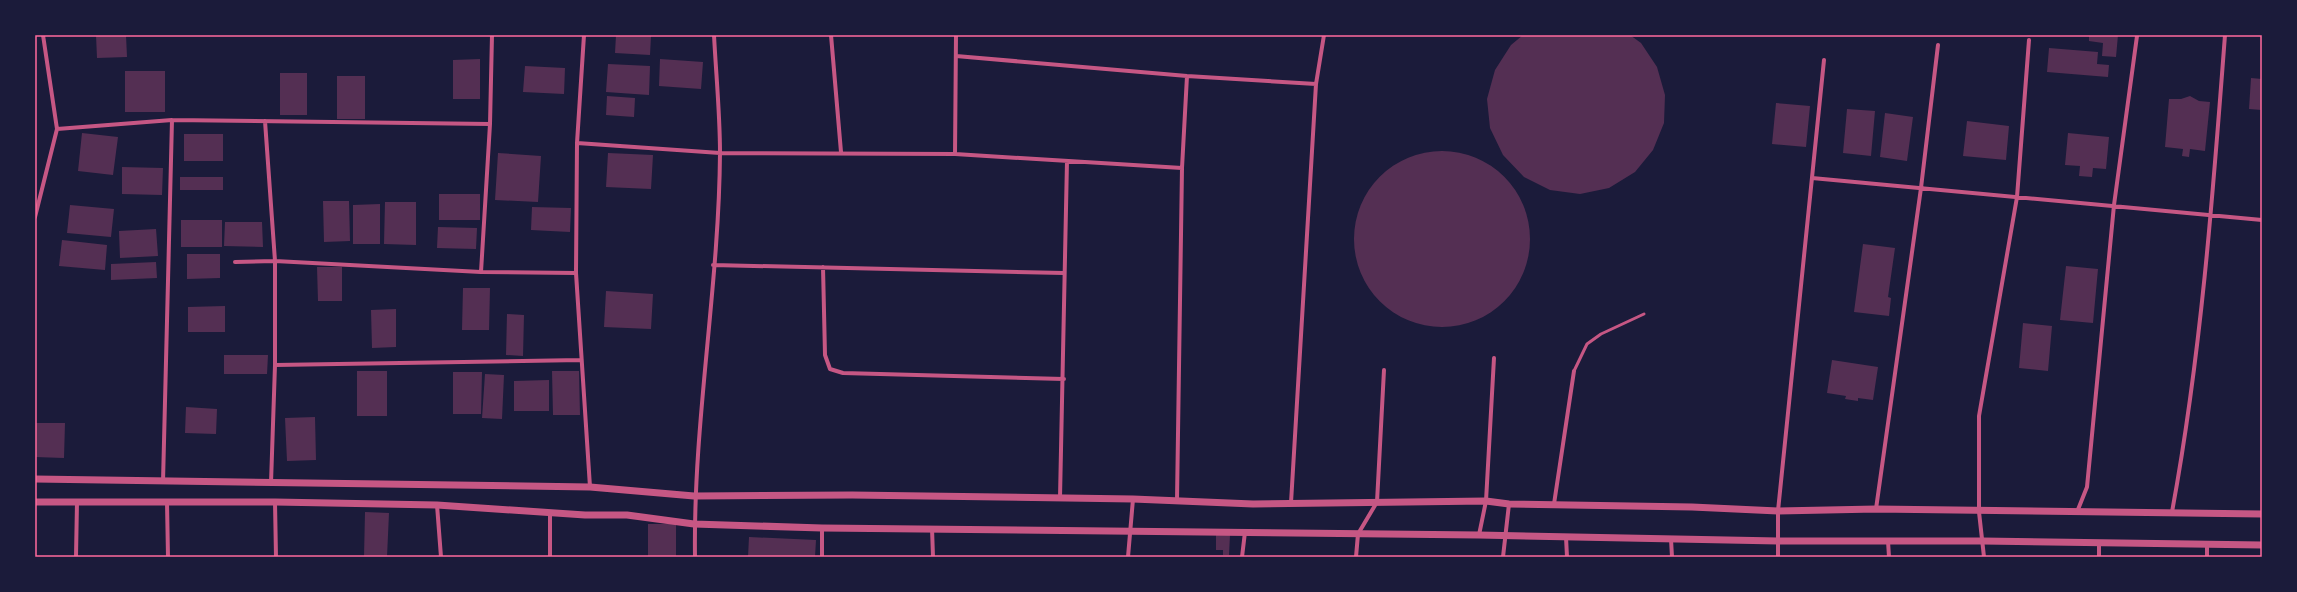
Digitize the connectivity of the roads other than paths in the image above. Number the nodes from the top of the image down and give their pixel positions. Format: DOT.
graph roads {
  1 [pos="43,35"];
  2 [pos="492,35"];
  3 [pos="584,35"];
  4 [pos="714,35"];
  5 [pos="831,35"];
  6 [pos="956,35"];
  7 [pos="1324,35"];
  8 [pos="2225,35"];
  9 [pos="2137,36"];
  10 [pos="2029,40"];
  11 [pos="1938,45"];
  12 [pos="956,56"];
  13 [pos="1824,60"];
  14 [pos="1186,76"];
  15 [pos="1316,84"];
  16 [pos="172,120"];
  17 [pos="265,121"];
  18 [pos="490,124"];
  19 [pos="57,129"];
  20 [pos="577,143"];
  21 [pos="720,152"];
  22 [pos="841,152"];
  23 [pos="955,154"];
  24 [pos="1067,161"];
  25 [pos="1182,168"];
  26 [pos="1812,178"];
  27 [pos="1921,188"];
  28 [pos="2017,197"];
  29 [pos="2114,206"];
  30 [pos="2211,214"];
  31 [pos="35,217"];
  32 [pos="2262,220"];
  33 [pos="275,261"];
  34 [pos="235,262"];
  35 [pos="713,264"];
  36 [pos="823,267"];
  37 [pos="481,272"];
  38 [pos="576,273"];
  39 [pos="1064,273"];
  40 [pos="1644,314"];
  41 [pos="1494,358"];
  42 [pos="581,360"];
  43 [pos="275,365"];
  44 [pos="1384,370"];
  45 [pos="1574,371"];
  46 [pos="1064,379"];
  47 [pos="35,479"];
  48 [pos="163,482"];
  49 [pos="272,483"];
  50 [pos="590,487"];
  51 [pos="694,496"];
  52 [pos="1060,498"];
  53 [pos="1133,499"];
  54 [pos="1177,500"];
  55 [pos="1486,501"];
  56 [pos="35,502"];
  57 [pos="77,502"];
  58 [pos="167,502"];
  59 [pos="275,502"];
  60 [pos="1377,502"];
  61 [pos="1291,503"];
  62 [pos="1508,504"];
  63 [pos="1554,504"];
  64 [pos="437,505"];
  65 [pos="1876,509"];
  66 [pos="1778,511"];
  67 [pos="1979,512"];
  68 [pos="2077,512"];
  69 [pos="2172,512"];
  70 [pos="550,513"];
  71 [pos="2262,514"];
  72 [pos="694,524"];
  73 [pos="932,527"];
  74 [pos="822,528"];
  75 [pos="1130,530"];
  76 [pos="1245,532"];
  77 [pos="1358,534"];
  78 [pos="1479,534"];
  79 [pos="1506,536"];
  80 [pos="1566,537"];
  81 [pos="1671,539"];
  82 [pos="1778,541"];
  83 [pos="1888,541"];
  84 [pos="1983,541"];
  85 [pos="2099,544"];
  86 [pos="2207,545"];
  87 [pos="2262,545"];
  88 [pos="76,557"];
  89 [pos="168,557"];
  90 [pos="276,557"];
  91 [pos="441,557"];
  92 [pos="550,557"];
  93 [pos="695,557"];
  94 [pos="822,557"];
  95 [pos="933,557"];
  96 [pos="1128,557"];
  97 [pos="1242,557"];
  98 [pos="1356,557"];
  99 [pos="1503,557"];
  100 [pos="1567,557"];
  101 [pos="1672,557"];
  102 [pos="1778,557"];
  103 [pos="1889,557"];
  104 [pos="1984,557"];
  105 [pos="2099,557"];
  106 [pos="2207,557"];
  1 -- 19 [label="street"];
  2 -- 18 [label="street"];
  3 -- 20 [label="street"];
  4 -- 21 [label="street"];
  5 -- 22 [label="street"];
  6 -- 12 [label="street"];
  7 -- 15 [label="street"];
  8 -- 30 [label="street"];
  9 -- 29 [label="street"];
  10 -- 28 [label="street"];
  11 -- 27 [label="street"];
  12 -- 14 [label="street"];
  12 -- 23 [label="street"];
  13 -- 26 [label="street"];
  14 -- 15 [label="street"];
  14 -- 25 [label="street"];
  15 -- 61 [label="street"];
  16 -- 17 [label="street"];
  16 -- 19 [label="street"];
  16 -- 48 [label="street"];
  17 -- 18 [label="street"];
  17 -- 33 [label="street"];
  18 -- 37 [label="street"];
  19 -- 31 [label="street"];
  20 -- 21 [label="street"];
  20 -- 38 [label="street"];
  21 -- 22 [label="street"];
  21 -- 35 [label="street"];
  22 -- 23 [label="street"];
  23 -- 24 [label="street"];
  24 -- 25 [label="street"];
  24 -- 39 [label="street"];
  25 -- 54 [label="street"];
  26 -- 27 [label="street"];
  26 -- 66 [label="street"];
  27 -- 28 [label="street"];
  27 -- 65 [label="street"];
  28 -- 29 [label="street"];
  28 -- 67 [label="street"];
  29 -- 30 [label="street"];
  29 -- 68 [label="street"];
  30 -- 32 [label="street"];
  30 -- 69 [label="street"];
  33 -- 34 [label="street"];
  33 -- 37 [label="street"];
  33 -- 43 [label="street"];
  35 -- 36 [label="street"];
  35 -- 51 [label="street"];
  36 -- 39 [label="street"];
  36 -- 46 [label="street"];
  37 -- 38 [label="street"];
  38 -- 42 [label="street"];
  39 -- 46 [label="street"];
  40 -- 45 [label="lane"];
  41 -- 55 [label="street"];
  42 -- 43 [label="street"];
  42 -- 50 [label="street"];
  43 -- 49 [label="street"];
  44 -- 60 [label="street"];
  45 -- 63 [label="street"];
  46 -- 52 [label="street"];
  47 -- 48 [label="street"];
  48 -- 49 [label="street"];
  49 -- 50 [label="street"];
  50 -- 51 [label="street"];
  51 -- 52 [label="street"];
  51 -- 72 [label="street"];
  52 -- 53 [label="street"];
  53 -- 54 [label="street"];
  53 -- 75 [label="street"];
  54 -- 61 [label="street"];
  55 -- 60 [label="street"];
  55 -- 62 [label="street"];
  55 -- 78 [label="street"];
  56 -- 57 [label="street"];
  57 -- 58 [label="street"];
  57 -- 88 [label="street"];
  58 -- 59 [label="street"];
  58 -- 89 [label="street"];
  59 -- 64 [label="street"];
  59 -- 90 [label="street"];
  60 -- 61 [label="street"];
  60 -- 77 [label="street"];
  62 -- 63 [label="street"];
  62 -- 79 [label="street"];
  63 -- 66 [label="street"];
  64 -- 70 [label="street"];
  64 -- 91 [label="street"];
  65 -- 66 [label="street"];
  65 -- 67 [label="street"];
  66 -- 82 [label="street"];
  67 -- 68 [label="street"];
  67 -- 84 [label="street"];
  68 -- 69 [label="street"];
  69 -- 71 [label="street"];
  70 -- 72 [label="street"];
  70 -- 92 [label="street"];
  72 -- 74 [label="street"];
  72 -- 93 [label="street"];
  73 -- 74 [label="street"];
  73 -- 75 [label="street"];
  73 -- 95 [label="street"];
  74 -- 94 [label="street"];
  75 -- 76 [label="street"];
  75 -- 96 [label="street"];
  76 -- 77 [label="street"];
  76 -- 97 [label="street"];
  77 -- 78 [label="street"];
  77 -- 98 [label="street"];
  78 -- 79 [label="street"];
  79 -- 80 [label="street"];
  79 -- 99 [label="street"];
  80 -- 81 [label="street"];
  80 -- 100 [label="street"];
  81 -- 82 [label="street"];
  81 -- 101 [label="street"];
  82 -- 83 [label="street"];
  82 -- 102 [label="street"];
  83 -- 84 [label="street"];
  83 -- 103 [label="street"];
  84 -- 85 [label="street"];
  84 -- 104 [label="street"];
  85 -- 86 [label="street"];
  85 -- 105 [label="street"];
  86 -- 87 [label="street"];
  86 -- 106 [label="street"];
}
